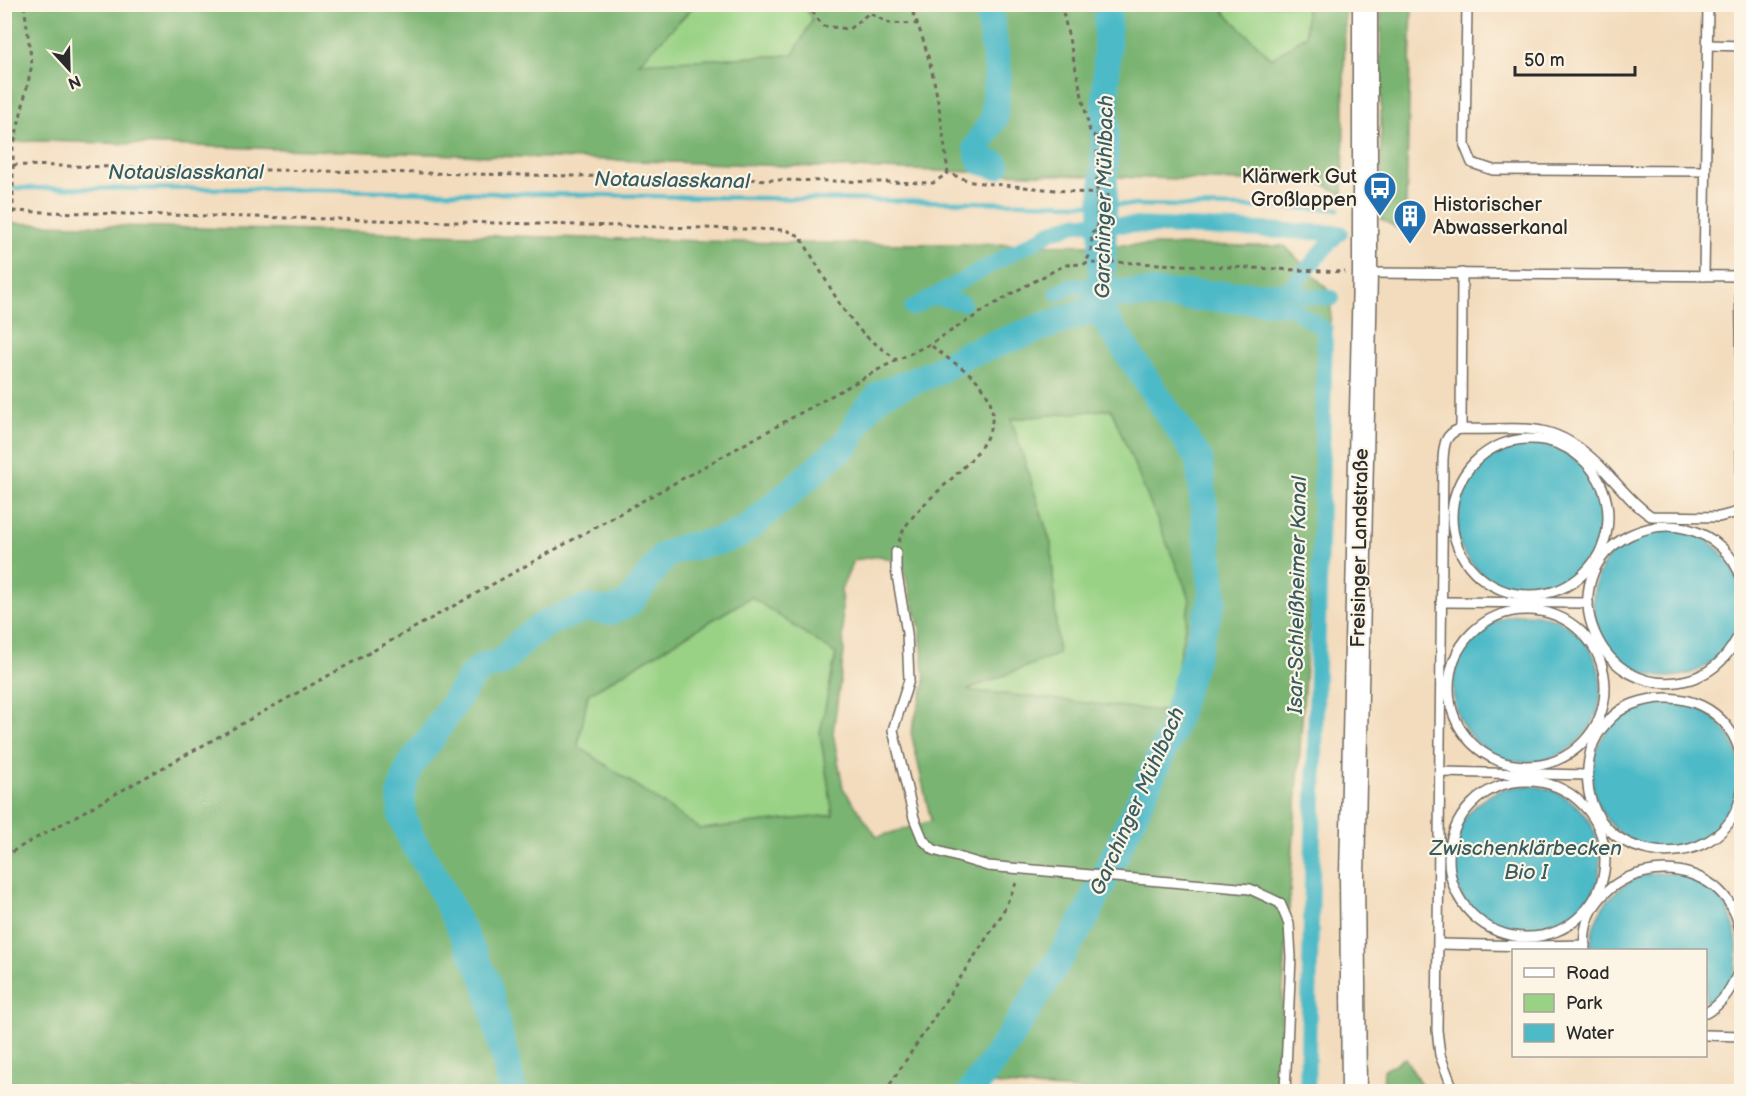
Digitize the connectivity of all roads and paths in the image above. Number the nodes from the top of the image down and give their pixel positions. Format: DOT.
graph roads {
  1 [pos="24,4"];
  2 [pos="807,4"];
  3 [pos="909,4"];
  4 [pos="1064,4"];
  5 [pos="1365,4"];
  6 [pos="1467,4"];
  7 [pos="1708,4"];
  8 [pos="918,24"];
  9 [pos="1708,45"];
  10 [pos="1742,46"];
  11 [pos="4,148"];
  12 [pos="13,148"];
  13 [pos="13,165"];
  14 [pos="1705,171"];
  15 [pos="948,173"];
  16 [pos="1097,194"];
  17 [pos="1108,194"];
  18 [pos="4,212"];
  19 [pos="13,213"];
  20 [pos="5,248"];
  21 [pos="1086,262"];
  22 [pos="1113,262"];
  23 [pos="1355,272"];
  24 [pos="1462,273"];
  25 [pos="1704,276"];
  26 [pos="1741,276"];
  27 [pos="930,344"];
  28 [pos="897,360"];
  29 [pos="1741,386"];
  30 [pos="1461,429"];
  31 [pos="1580,452"];
  32 [pos="1742,509"];
  33 [pos="1447,513"];
  34 [pos="1670,521"];
  35 [pos="896,552"];
  36 [pos="1599,559"];
  37 [pos="1742,580"];
  38 [pos="1441,602"];
  39 [pos="1526,603"];
  40 [pos="1588,603"];
  41 [pos="1742,629"];
  42 [pos="1597,647"];
  43 [pos="1666,682"];
  44 [pos="1444,687"];
  45 [pos="1666,697"];
  46 [pos="1596,733"];
  47 [pos="1742,760"];
  48 [pos="1440,772"];
  49 [pos="1525,774"];
  50 [pos="1587,775"];
  51 [pos="1741,792"];
  52 [pos="1596,818"];
  53 [pos="1671,852"];
  54 [pos="4,856"];
  55 [pos="1444,862"];
  56 [pos="1022,869"];
  57 [pos="1670,870"];
  58 [pos="1596,902"];
  59 [pos="1742,935"];
  60 [pos="1439,944"];
  61 [pos="1532,945"];
  62 [pos="1585,948"];
  63 [pos="1742,965"];
  64 [pos="1707,1012"];
  65 [pos="1707,1035"];
  66 [pos="1742,1036"];
  67 [pos="885,1092"];
  68 [pos="1285,1092"];
  69 [pos="1354,1092"];
  70 [pos="1454,1092"];
  1 -- 12 [label="path"];
  2 -- 8 [label="path"];
  3 -- 8 [label="path"];
  4 -- 16 [label="path"];
  5 -- 23 [label="main road, Freisinger Landstraße"];
  6 -- 14 [label="lane"];
  7 -- 9 [label="lane"];
  8 -- 15 [label="path"];
  9 -- 10 [label="lane"];
  9 -- 14 [label="lane"];
  11 -- 12 [label="path"];
  12 -- 13 [label="path"];
  13 -- 15 [label="path"];
  13 -- 19 [label="path"];
  14 -- 25 [label="lane"];
  15 -- 16 [label="path"];
  16 -- 21 [label="path"];
  17 -- 22 [label="path"];
  18 -- 19 [label="path"];
  19 -- 20 [label="path"];
  19 -- 28 [label="path"];
  21 -- 22 [label="path"];
  21 -- 27 [label="path"];
  22 -- 23 [label="path"];
  23 -- 24 [label="lane"];
  23 -- 69 [label="main road, Freisinger Landstraße"];
  24 -- 25 [label="lane"];
  24 -- 30 [label="lane"];
  25 -- 26 [label="lane"];
  26 -- 29 [label="lane"];
  27 -- 28 [label="path"];
  27 -- 35 [label="path"];
  28 -- 54 [label="path"];
  29 -- 32 [label="lane"];
  30 -- 31 [label="lane"];
  30 -- 33 [label="lane"];
  31 -- 33 [label="lane"];
  31 -- 34 [label="lane"];
  31 -- 36 [label="lane"];
  32 -- 34 [label="lane"];
  33 -- 38 [label="lane"];
  33 -- 39 [label="lane"];
  34 -- 36 [label="lane"];
  34 -- 37 [label="lane"];
  35 -- 56 [label="lane"];
  36 -- 39 [label="lane"];
  36 -- 40 [label="lane"];
  38 -- 39 [label="lane"];
  38 -- 44 [label="lane"];
  39 -- 40 [label="lane"];
  39 -- 42 [label="lane"];
  39 -- 44 [label="lane"];
  40 -- 42 [label="lane"];
  41 -- 43 [label="lane"];
  42 -- 43 [label="lane"];
  42 -- 46 [label="lane"];
  43 -- 45 [label="lane"];
  44 -- 48 [label="lane"];
  44 -- 49 [label="lane"];
  45 -- 46 [label="lane"];
  45 -- 47 [label="lane"];
  46 -- 49 [label="lane"];
  46 -- 50 [label="lane"];
  48 -- 49 [label="lane"];
  48 -- 55 [label="lane"];
  49 -- 50 [label="lane"];
  49 -- 52 [label="lane"];
  49 -- 55 [label="lane"];
  50 -- 52 [label="lane"];
  51 -- 53 [label="lane"];
  52 -- 53 [label="lane"];
  52 -- 58 [label="lane"];
  53 -- 57 [label="lane"];
  55 -- 60 [label="lane"];
  55 -- 61 [label="lane"];
  56 -- 67 [label="path"];
  56 -- 68 [label="lane"];
  57 -- 58 [label="lane"];
  57 -- 59 [label="lane"];
  58 -- 61 [label="lane"];
  58 -- 62 [label="lane"];
  60 -- 61 [label="lane"];
  60 -- 70 [label="lane"];
  61 -- 62 [label="lane"];
  63 -- 64 [label="lane"];
  65 -- 66 [label="lane"];
}
